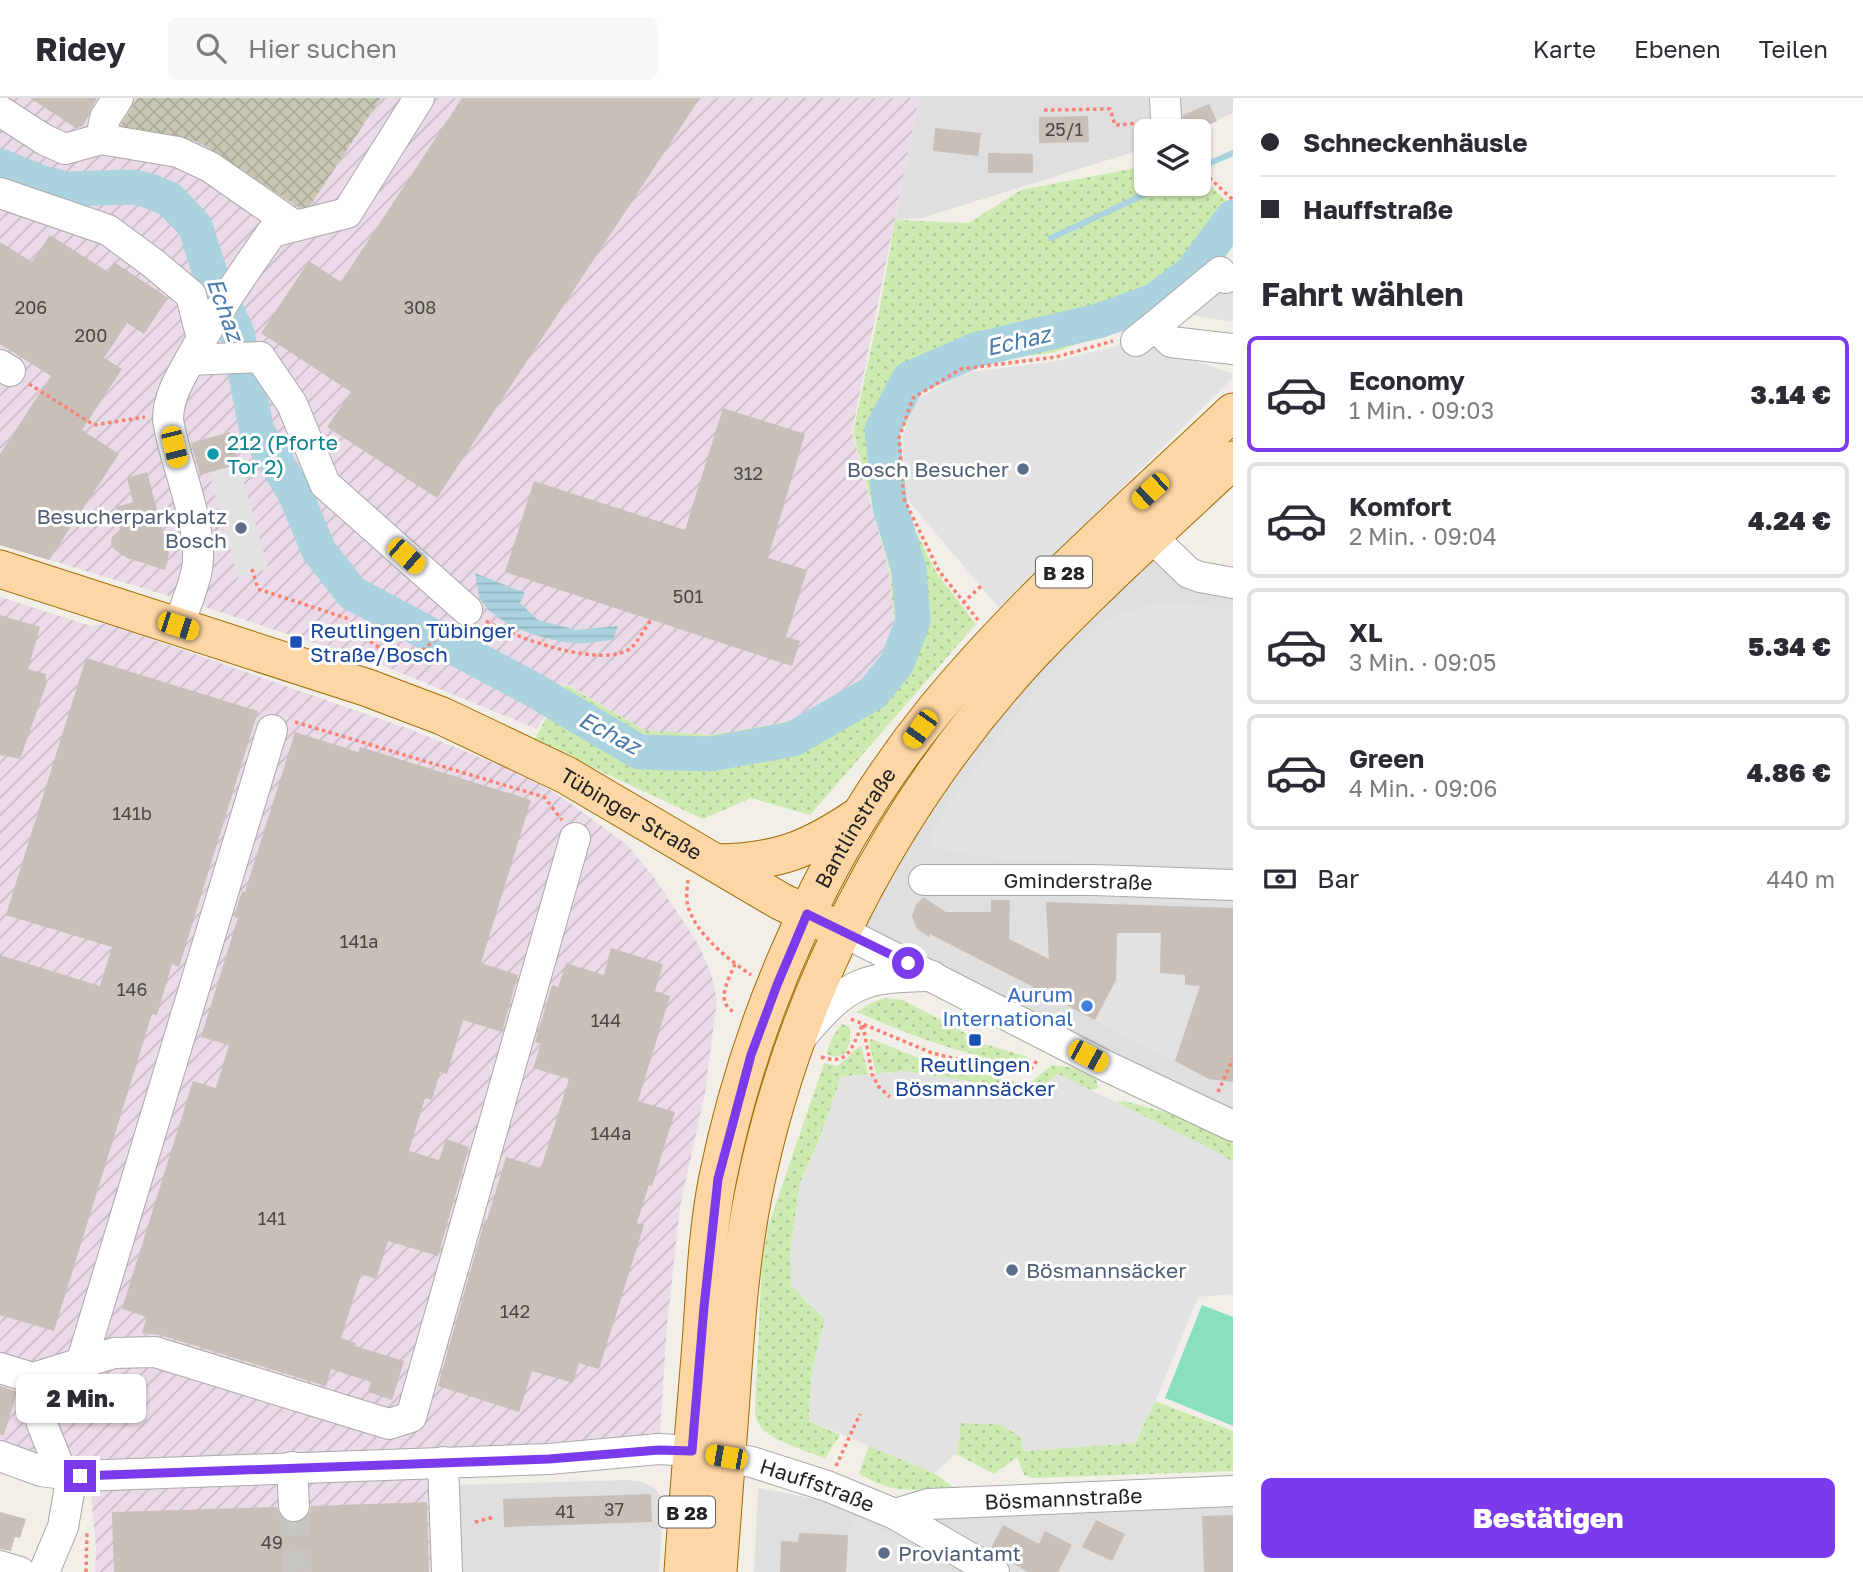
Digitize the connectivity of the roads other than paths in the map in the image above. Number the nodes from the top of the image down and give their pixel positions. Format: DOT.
graph roads {
  1 [pos="118,98"];
  2 [pos="419,98"];
  3 [pos="0,111"];
  4 [pos="101,139"];
  5 [pos="0,193"];
  6 [pos="295,226"];
  7 [pos="1225,278"];
  8 [pos="202,338"];
  9 [pos="1233,349"];
  10 [pos="1233,412"];
  11 [pos="1233,460"];
  12 [pos="1139,524"];
  13 [pos="0,571"];
  14 [pos="1233,583"];
  15 [pos="463,614"];
  16 [pos="109,624"];
  17 [pos="178,626"];
  18 [pos="283,726"];
  19 [pos="864,812"];
  20 [pos="575,838"];
  21 [pos="703,867"];
  22 [pos="924,880"];
  23 [pos="1233,884"];
  24 [pos="807,914"];
  25 [pos="842,931"];
  26 [pos="932,976"];
  27 [pos="807,1052"];
  28 [pos="1220,1120"];
  29 [pos="81,1364"];
  30 [pos="0,1368"];
  31 [pos="33,1378"];
  32 [pos="709,1454"];
  33 [pos="0,1457"];
  34 [pos="443,1462"];
  35 [pos="292,1467"];
  36 [pos="67,1475"];
  37 [pos="1233,1491"];
  38 [pos="294,1506"];
  39 [pos="895,1514"];
  40 [pos="0,1566"];
  41 [pos="20,1572"];
  42 [pos="44,1572"];
  43 [pos="447,1572"];
  44 [pos="683,1572"];
  45 [pos="718,1572"];
  46 [pos="994,1572"];
  1 -- 4 [label="street"];
  2 -- 6 [label="street"];
  3 -- 4 [label="street"];
  4 -- 6 [label="street"];
  5 -- 8 [label="street"];
  6 -- 8 [label="street"];
  7 -- 9 [label="street"];
  8 -- 15 [label="street"];
  8 -- 17 [label="street"];
  10 -- 12 [label="main road, Bantlinstraße / B 28"];
  11 -- 12 [label="main road, Bantlinstraße / B 28"];
  12 -- 14 [label="street"];
  12 -- 19 [label="main road, Bantlinstraße / B 28"];
  12 -- 25 [label="main road, Bantlinstraße / B 28"];
  13 -- 16 [label="street"];
  13 -- 17 [label="main road, Tübinger Straße"];
  17 -- 21 [label="main road, Tübinger Straße"];
  18 -- 29 [label="street"];
  19 -- 21 [label="main road"];
  19 -- 24 [label="main road, Bantlinstraße / B 28"];
  20 -- 29 [label="street"];
  21 -- 24 [label="main road, Tübinger Straße"];
  22 -- 23 [label="street, Gminderstraße"];
  24 -- 25 [label="main road, Tübinger Straße"];
  24 -- 32 [label="main road, Bantlinstraße / B 28"];
  25 -- 26 [label="street, Tübinger Straße"];
  25 -- 27 [label="main road, Bantlinstraße / B 28"];
  26 -- 27 [label="street"];
  26 -- 28 [label="street, Tübinger Straße"];
  27 -- 32 [label="main road, Bantlinstraße / B 28"];
  29 -- 31 [label="street"];
  30 -- 31 [label="street"];
  31 -- 36 [label="street"];
  32 -- 34 [label="street, Hauffstraße"];
  32 -- 39 [label="street, Hauffstraße"];
  32 -- 44 [label="main road, Bantlinstraße / B 28"];
  32 -- 45 [label="main road, Bantlinstraße / B 28"];
  33 -- 36 [label="street, Hauffstraße"];
  34 -- 35 [label="street, Hauffstraße"];
  34 -- 43 [label="street"];
  35 -- 36 [label="street, Hauffstraße"];
  35 -- 38 [label="street"];
  36 -- 42 [label="street"];
  37 -- 39 [label="street, Bösmannstraße"];
  39 -- 46 [label="street, Hauffstraße"];
  40 -- 41 [label="street"];
}
